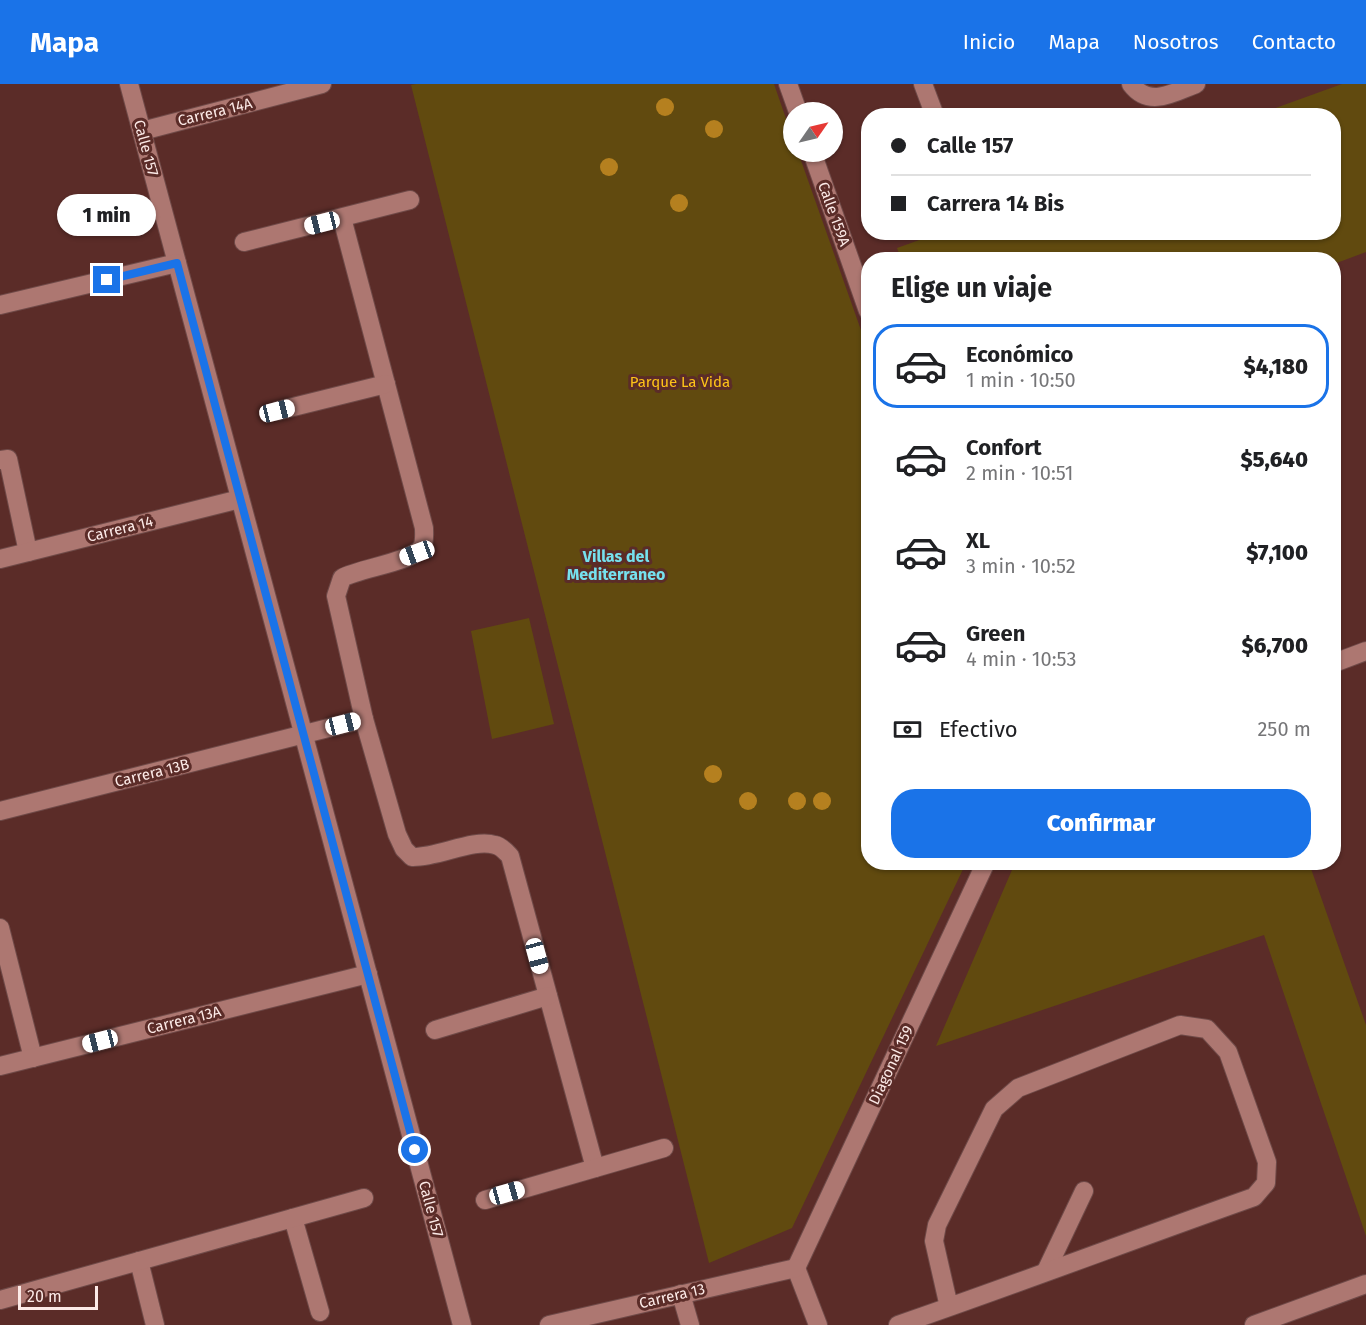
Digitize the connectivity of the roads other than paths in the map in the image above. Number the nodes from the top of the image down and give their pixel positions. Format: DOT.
graph roads {
  1 [pos="129,84"];
  2 [pos="322,84"];
  3 [pos="788,84"];
  4 [pos="923,84"];
  5 [pos="1131,84"];
  6 [pos="1196,84"];
  7 [pos="794,102"];
  8 [pos="932,108"];
  9 [pos="142,131"];
  10 [pos="816,162"];
  11 [pos="410,200"];
  12 [pos="342,218"];
  13 [pos="244,242"];
  14 [pos="177,263"];
  15 [pos="861,291"];
  16 [pos="0,305"];
  17 [pos="386,384"];
  18 [pos="277,411"];
  19 [pos="0,460"];
  20 [pos="240,499"];
  21 [pos="28,552"];
  22 [pos="0,559"];
  23 [pos="1366,651"];
  24 [pos="1341,660"];
  25 [pos="364,719"];
  26 [pos="304,735"];
  27 [pos="0,811"];
  28 [pos="982,870"];
  29 [pos="0,928"];
  30 [pos="368,974"];
  31 [pos="548,996"];
  32 [pos="435,1029"];
  33 [pos="33,1058"];
  34 [pos="0,1066"];
  35 [pos="664,1148"];
  36 [pos="595,1168"];
  37 [pos="1084,1191"];
  38 [pos="364,1198"];
  39 [pos="485,1200"];
  40 [pos="293,1218"];
  41 [pos="139,1261"];
  42 [pos="796,1268"];
  43 [pos="1046,1271"];
  44 [pos="1366,1284"];
  45 [pos="681,1294"];
  46 [pos="0,1300"];
  47 [pos="949,1307"];
  48 [pos="320,1312"];
  49 [pos="154,1325"];
  50 [pos="462,1325"];
  51 [pos="549,1325"];
  52 [pos="690,1325"];
  53 [pos="818,1325"];
  54 [pos="898,1325"];
  55 [pos="1254,1325"];
  1 -- 9 [label="street, Calle 157"];
  2 -- 9 [label="street, Carrera 14A"];
  3 -- 7 [label="street"];
  4 -- 8 [label="street"];
  5 -- 6 [label="street"];
  9 -- 14 [label="street, Calle 157"];
  10 -- 15 [label="street, Calle 159A"];
  11 -- 12 [label="street"];
  12 -- 13 [label="street"];
  12 -- 17 [label="street"];
  14 -- 16 [label="street"];
  14 -- 20 [label="street, Calle 157"];
  17 -- 18 [label="street"];
  17 -- 25 [label="street"];
  19 -- 21 [label="street"];
  20 -- 21 [label="street, Carrera 14"];
  20 -- 26 [label="street, Calle 157"];
  21 -- 22 [label="street, Carrera 14"];
  23 -- 24 [label="street"];
  25 -- 26 [label="street, Carrera 13B"];
  25 -- 31 [label="street"];
  26 -- 27 [label="street, Carrera 13B"];
  26 -- 30 [label="street, Calle 157"];
  28 -- 42 [label="street, Diagonal 159"];
  29 -- 33 [label="street"];
  30 -- 33 [label="street, Carrera 13A"];
  30 -- 50 [label="street, Calle 157"];
  31 -- 32 [label="street"];
  31 -- 36 [label="street"];
  33 -- 34 [label="street, Carrera 13A"];
  35 -- 36 [label="street"];
  36 -- 39 [label="street"];
  37 -- 43 [label="street"];
  38 -- 40 [label="street"];
  40 -- 41 [label="street"];
  40 -- 48 [label="street"];
  41 -- 46 [label="street"];
  41 -- 49 [label="street"];
  42 -- 45 [label="street, Carrera 13"];
  42 -- 53 [label="street"];
  43 -- 47 [label="street"];
  43 -- 47 [label="street"];
  44 -- 55 [label="street"];
  45 -- 51 [label="street, Carrera 13"];
  45 -- 52 [label="street"];
  47 -- 54 [label="street"];
}
